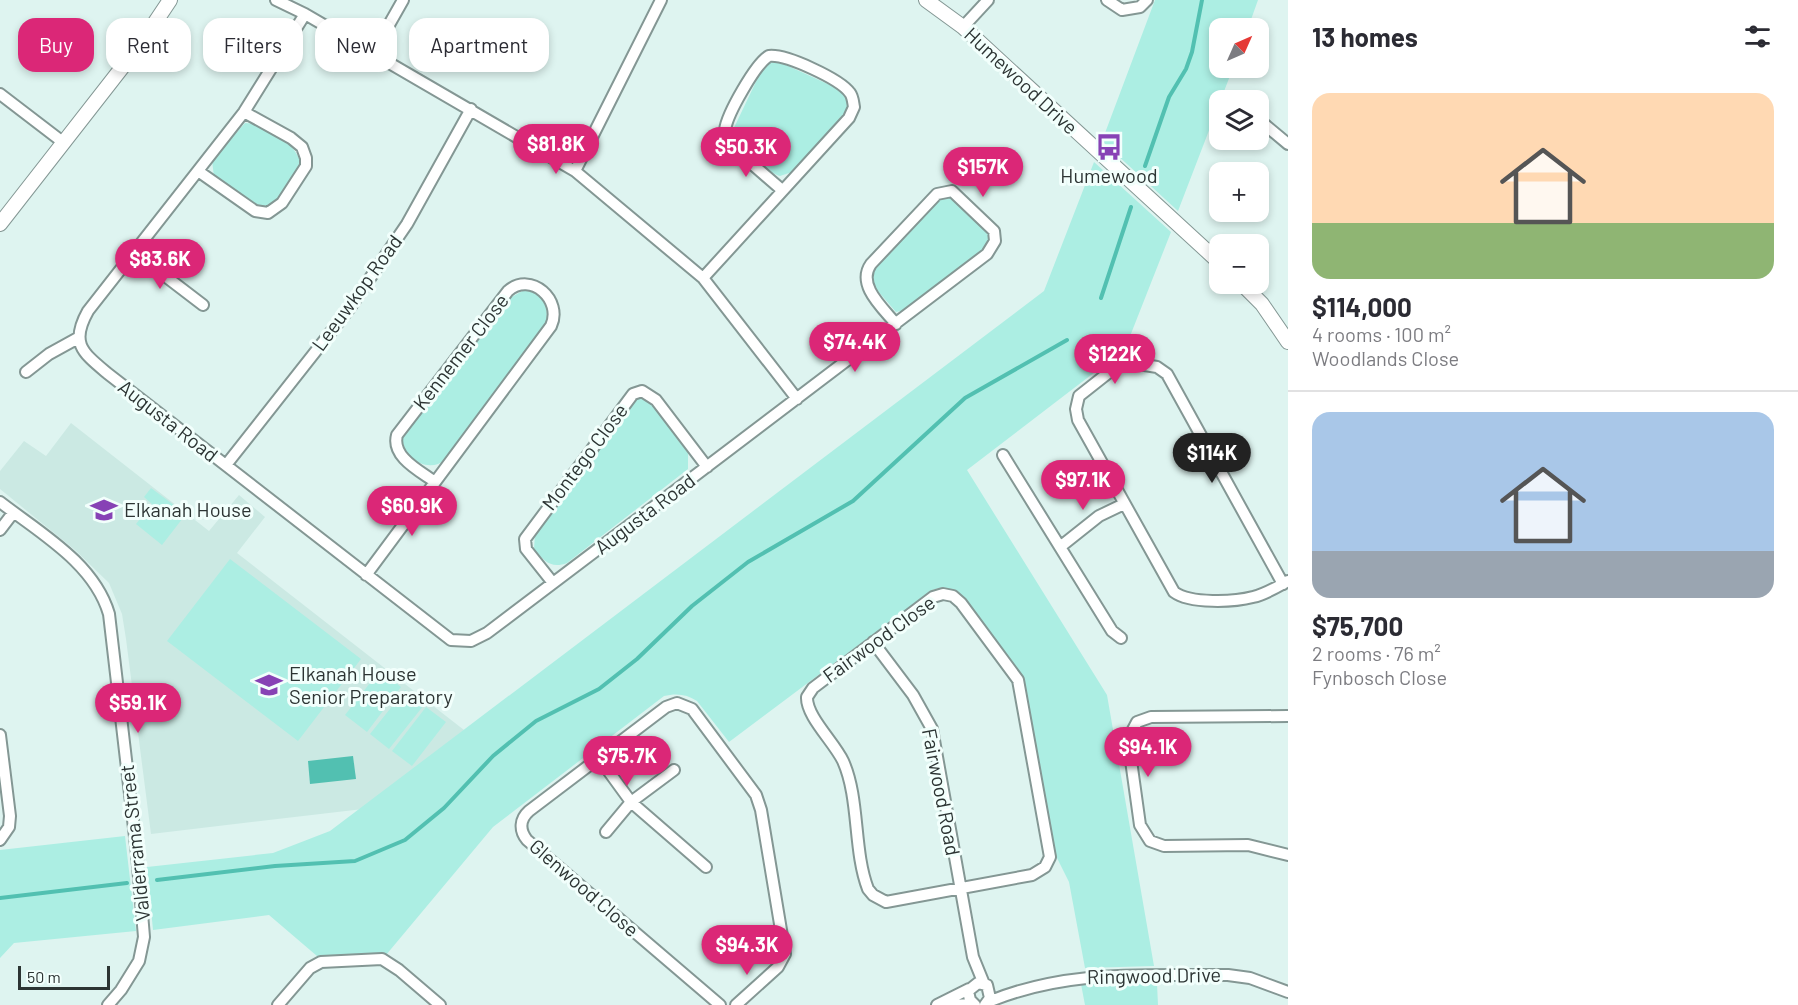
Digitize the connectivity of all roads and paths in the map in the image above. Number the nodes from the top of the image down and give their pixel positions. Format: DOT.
graph roads {
  1 [pos="170,0"];
  2 [pos="276,0"];
  3 [pos="403,0"];
  4 [pos="661,0"];
  5 [pos="926,0"];
  6 [pos="988,0"];
  7 [pos="1107,0"];
  8 [pos="1147,0"];
  9 [pos="305,14"];
  10 [pos="393,18"];
  11 [pos="315,20"];
  12 [pos="963,27"];
  13 [pos="397,67"];
  14 [pos="0,94"];
  15 [pos="471,109"];
  16 [pos="244,112"];
  17 [pos="1269,128"];
  18 [pos="64,143"];
  19 [pos="1288,144"];
  20 [pos="198,171"];
  21 [pos="575,171"];
  22 [pos="782,190"];
  23 [pos="0,224"];
  24 [pos="135,253"];
  25 [pos="1209,253"];
  26 [pos="703,278"];
  27 [pos="1252,294"];
  28 [pos="203,305"];
  29 [pos="896,324"];
  30 [pos="78,338"];
  31 [pos="1288,342"];
  32 [pos="26,372"];
  33 [pos="797,399"];
  34 [pos="1003,455"];
  35 [pos="226,465"];
  36 [pos="707,467"];
  37 [pos="435,482"];
  38 [pos="0,502"];
  39 [pos="1124,504"];
  40 [pos="13,513"];
  41 [pos="0,530"];
  42 [pos="1060,547"];
  43 [pos="366,575"];
  44 [pos="553,583"];
  45 [pos="1285,583"];
  46 [pos="1121,638"];
  47 [pos="873,642"];
  48 [pos="1288,716"];
  49 [pos="0,735"];
  50 [pos="599,758"];
  51 [pos="674,770"];
  52 [pos="631,802"];
  53 [pos="606,832"];
  54 [pos="0,840"];
  55 [pos="1288,855"];
  56 [pos="706,867"];
  57 [pos="959,888"];
  58 [pos="973,957"];
  59 [pos="985,984"];
  60 [pos="970,988"];
  61 [pos="1019,989"];
  62 [pos="1288,992"];
  63 [pos="980,1004"];
  64 [pos="108,1005"];
  65 [pos="278,1005"];
  66 [pos="440,1005"];
  67 [pos="720,1005"];
  68 [pos="736,1005"];
  69 [pos="938,1005"];
  70 [pos="946,1005"];
  71 [pos="952,1005"];
  1 -- 18 [label="street"];
  2 -- 9 [label="street"];
  3 -- 10 [label="street"];
  4 -- 21 [label="street"];
  5 -- 12 [label="street, Humewood Drive"];
  6 -- 12 [label="street"];
  7 -- 8 [label="street"];
  9 -- 11 [label="street"];
  9 -- 16 [label="street"];
  12 -- 25 [label="street, Humewood Drive"];
  13 -- 15 [label="street"];
  14 -- 18 [label="street"];
  15 -- 21 [label="street"];
  15 -- 35 [label="street, Leeuwkop Road"];
  16 -- 20 [label="street"];
  16 -- 20 [label="street"];
  17 -- 19 [label="street"];
  18 -- 23 [label="street"];
  20 -- 24 [label="street"];
  21 -- 26 [label="street"];
  22 -- 22 [label="street"];
  22 -- 26 [label="street"];
  24 -- 28 [label="street"];
  24 -- 30 [label="street"];
  26 -- 33 [label="street"];
  27 -- 31 [label="street"];
  29 -- 29 [label="street, Augusta Road"];
  29 -- 33 [label="street, Augusta Road"];
  30 -- 32 [label="street"];
  30 -- 35 [label="street, Augusta Road"];
  33 -- 36 [label="street, Augusta Road"];
  34 -- 42 [label="street"];
  35 -- 43 [label="street, Augusta Road"];
  36 -- 44 [label="street, Augusta Road"];
  36 -- 44 [label="street, Montego Close"];
  37 -- 37 [label="street, Kennemer Close"];
  37 -- 43 [label="street, Kennemer Close"];
  38 -- 40 [label="street, Valderrama Street"];
  39 -- 42 [label="street"];
  39 -- 45 [label="street"];
  39 -- 45 [label="street"];
  40 -- 41 [label="street"];
  40 -- 64 [label="street, Valderrama Street"];
  42 -- 46 [label="street"];
  43 -- 44 [label="street, Augusta Road"];
  47 -- 57 [label="street, Fairwood Road"];
  47 -- 57 [label="street, Fairwood Close"];
  47 -- 57 [label="street, Fairwood Close"];
  48 -- 55 [label="street"];
  49 -- 54 [label="street"];
  50 -- 52 [label="street"];
  50 -- 67 [label="street, Glenwood Close"];
  50 -- 68 [label="street, Glenwood Close"];
  51 -- 52 [label="street"];
  52 -- 53 [label="street"];
  52 -- 56 [label="street"];
  57 -- 58 [label="street, Fairwood Road"];
  58 -- 59 [label="street, Fairwood Road"];
  58 -- 60 [label="street, Fairwood Road"];
  59 -- 60 [label="street"];
  59 -- 61 [label="street, Ringwood Drive"];
  59 -- 63 [label="street"];
  60 -- 63 [label="street"];
  60 -- 69 [label="street"];
  61 -- 62 [label="street, Ringwood Drive"];
  61 -- 63 [label="street, Ringwood Drive"];
  63 -- 71 [label="street, Ringwood Drive"];
  65 -- 66 [label="street"];
  69 -- 70 [label="street"];
}
